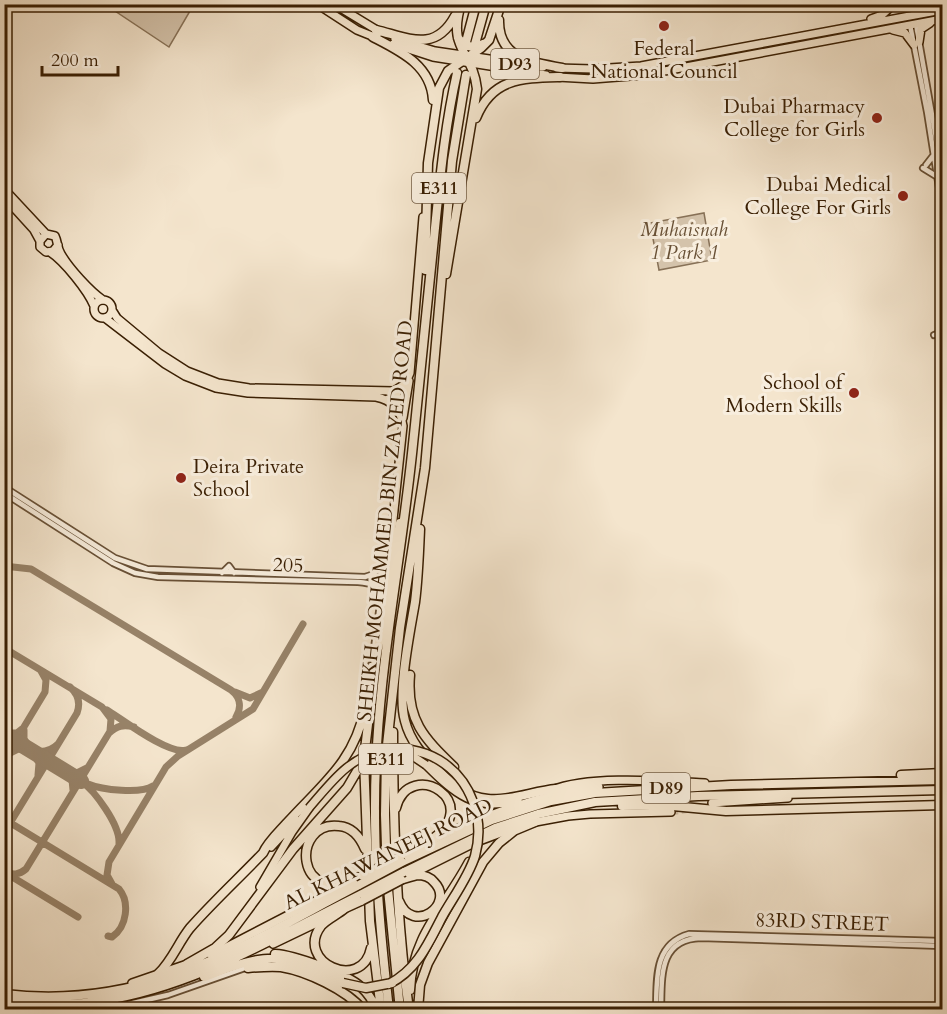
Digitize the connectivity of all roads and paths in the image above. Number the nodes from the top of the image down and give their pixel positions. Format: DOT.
graph roads {
  1 [pos="317,4"];
  2 [pos="334,4"];
  3 [pos="461,4"];
  4 [pos="476,4"];
  5 [pos="486,4"];
  6 [pos="894,4"];
  7 [pos="928,4"];
  8 [pos="501,6"];
  9 [pos="942,9"];
  10 [pos="911,16"];
  11 [pos="941,19"];
  12 [pos="913,24"];
  13 [pos="852,26"];
  14 [pos="884,30"];
  15 [pos="456,31"];
  16 [pos="375,33"];
  17 [pos="489,40"];
  18 [pos="916,43"];
  19 [pos="775,50"];
  20 [pos="466,59"];
  21 [pos="768,59"];
  22 [pos="457,73"];
  23 [pos="561,73"];
  24 [pos="466,75"];
  25 [pos="444,76"];
  26 [pos="476,84"];
  27 [pos="433,121"];
  28 [pos="930,130"];
  29 [pos="469,138"];
  30 [pos="936,152"];
  31 [pos="942,156"];
  32 [pos="935,164"];
  33 [pos="941,165"];
  34 [pos="942,172"];
  35 [pos="937,177"];
  36 [pos="427,187"];
  37 [pos="942,187"];
  38 [pos="4,189"];
  39 [pos="4,197"];
  40 [pos="942,207"];
  41 [pos="46,234"];
  42 [pos="40,241"];
  43 [pos="58,244"];
  44 [pos="50,252"];
  45 [pos="104,300"];
  46 [pos="426,303"];
  47 [pos="440,304"];
  48 [pos="94,306"];
  49 [pos="112,310"];
  50 [pos="105,318"];
  51 [pos="942,332"];
  52 [pos="934,335"];
  53 [pos="409,378"];
  54 [pos="249,388"];
  55 [pos="221,390"];
  56 [pos="383,391"];
  57 [pos="363,396"];
  58 [pos="403,426"];
  59 [pos="4,487"];
  60 [pos="408,490"];
  61 [pos="4,493"];
  62 [pos="418,511"];
  63 [pos="392,527"];
  64 [pos="232,573"];
  65 [pos="202,578"];
  66 [pos="358,580"];
  67 [pos="387,586"];
  68 [pos="415,600"];
  69 [pos="375,665"];
  70 [pos="390,715"];
  71 [pos="366,742"];
  72 [pos="382,751"];
  73 [pos="942,772"];
  74 [pos="942,780"];
  75 [pos="463,781"];
  76 [pos="650,782"];
  77 [pos="830,782"];
  78 [pos="731,785"];
  79 [pos="320,788"];
  80 [pos="556,789"];
  81 [pos="942,790"];
  82 [pos="830,793"];
  83 [pos="712,803"];
  84 [pos="942,805"];
  85 [pos="309,808"];
  86 [pos="568,808"];
  87 [pos="671,812"];
  88 [pos="535,822"];
  89 [pos="394,823"];
  90 [pos="514,831"];
  91 [pos="428,842"];
  92 [pos="476,848"];
  93 [pos="263,853"];
  94 [pos="367,855"];
  95 [pos="403,869"];
  96 [pos="361,886"];
  97 [pos="397,889"];
  98 [pos="247,909"];
  99 [pos="344,909"];
  100 [pos="370,921"];
  101 [pos="701,935"];
  102 [pos="778,935"];
  103 [pos="755,940"];
  104 [pos="942,940"];
  105 [pos="942,946"];
  106 [pos="231,959"];
  107 [pos="188,964"];
  108 [pos="301,967"];
  109 [pos="248,968"];
  110 [pos="158,974"];
  111 [pos="207,976"];
  112 [pos="389,984"];
  113 [pos="4,994"];
  114 [pos="88,996"];
  115 [pos="117,998"];
  116 [pos="4,1001"];
  117 [pos="73,1004"];
  118 [pos="4,1009"];
  119 [pos="25,1010"];
  120 [pos="30,1010"];
  121 [pos="103,1010"];
  122 [pos="363,1010"];
  123 [pos="379,1010"];
  124 [pos="389,1010"];
  125 [pos="400,1010"];
  126 [pos="410,1010"];
  127 [pos="418,1010"];
  128 [pos="656,1010"];
  129 [pos="662,1010"];
  1 -- 16 [label="main road, D93"];
  2 -- 16 [label="main road, D93"];
  3 -- 15 [label="highway"];
  3 -- 16 [label="highway"];
  4 -- 5 [label="highway"];
  6 -- 13 [label="main road"];
  7 -- 9 [label="main road"];
  8 -- 17 [label="highway"];
  8 -- 23 [label="highway"];
  9 -- 10 [label="main road, D93"];
  10 -- 12 [label="street"];
  10 -- 13 [label="main road, D93"];
  11 -- 12 [label="main road, D93"];
  11 -- 18 [label="main road"];
  12 -- 14 [label="main road, D93"];
  12 -- 18 [label="street"];
  13 -- 23 [label="main road, D93"];
  14 -- 18 [label="main road"];
  14 -- 19 [label="main road, D93"];
  15 -- 17 [label="highway"];
  15 -- 20 [label="highway"];
  16 -- 20 [label="main road, D93"];
  16 -- 27 [label="highway"];
  17 -- 20 [label="highway"];
  18 -- 28 [label="street"];
  18 -- 30 [label="street"];
  19 -- 21 [label="main road"];
  19 -- 23 [label="main road, D93"];
  20 -- 23 [label="main road, D93"];
  20 -- 25 [label="highway"];
  20 -- 26 [label="highway"];
  22 -- 46 [label="highway, SHEIKH MOHAMMED BIN ZAYED ROAD / E311"];
  23 -- 29 [label="highway"];
  24 -- 47 [label="highway, SHEIKH MOHAMMED BIN ZAYED ROAD / E311"];
  25 -- 26 [label="highway"];
  25 -- 27 [label="highway"];
  26 -- 29 [label="highway"];
  27 -- 36 [label="highway"];
  28 -- 30 [label="street"];
  28 -- 33 [label="street"];
  29 -- 47 [label="highway"];
  30 -- 31 [label="street"];
  30 -- 32 [label="street"];
  30 -- 33 [label="street"];
  30 -- 35 [label="street"];
  32 -- 35 [label="street"];
  32 -- 37 [label="street"];
  33 -- 34 [label="street"];
  35 -- 40 [label="street"];
  36 -- 46 [label="highway"];
  36 -- 53 [label="main road"];
  38 -- 41 [label="main road"];
  39 -- 42 [label="main road"];
  41 -- 42 [label="main road"];
  41 -- 43 [label="main road"];
  42 -- 44 [label="main road"];
  43 -- 44 [label="main road"];
  43 -- 45 [label="main road"];
  44 -- 48 [label="main road"];
  45 -- 48 [label="main road"];
  45 -- 49 [label="main road"];
  46 -- 60 [label="highway, SHEIKH MOHAMMED BIN ZAYED ROAD / E311"];
  47 -- 62 [label="highway, SHEIKH MOHAMMED BIN ZAYED ROAD / E311"];
  48 -- 50 [label="main road"];
  49 -- 50 [label="main road"];
  49 -- 54 [label="main road"];
  50 -- 55 [label="main road"];
  51 -- 52 [label="street"];
  53 -- 56 [label="main road"];
  53 -- 58 [label="main road"];
  54 -- 55 [label="main road"];
  54 -- 56 [label="main road"];
  55 -- 57 [label="main road"];
  56 -- 57 [label="main road"];
  57 -- 58 [label="main road"];
  58 -- 63 [label="main road"];
  59 -- 64 [label="street"];
  60 -- 67 [label="highway"];
  60 -- 124 [label="highway, SHEIKH MOHAMMED BIN ZAYED ROAD / E311"];
  61 -- 65 [label="street, 205"];
  62 -- 68 [label="highway"];
  62 -- 70 [label="highway, SHEIKH MOHAMMED BIN ZAYED ROAD / E311"];
  63 -- 66 [label="street"];
  63 -- 67 [label="main road"];
  64 -- 65 [label="street"];
  64 -- 66 [label="street, 205"];
  65 -- 66 [label="street, 205"];
  66 -- 79 [label="street"];
  67 -- 69 [label="highway"];
  68 -- 75 [label="highway, bridge"];
  68 -- 80 [label="highway"];
  69 -- 71 [label="highway"];
  69 -- 79 [label="highway"];
  70 -- 89 [label="highway"];
  70 -- 125 [label="highway, SHEIKH MOHAMMED BIN ZAYED ROAD / E311"];
  71 -- 94 [label="highway"];
  71 -- 98 [label="highway"];
  72 -- 75 [label="highway, bridge"];
  72 -- 80 [label="main road, bridge"];
  72 -- 85 [label="main road, bridge"];
  73 -- 77 [label="highway"];
  74 -- 77 [label="highway, AL KHAWANEEJ ROAD / D89"];
  75 -- 92 [label="highway, bridge"];
  76 -- 78 [label="main road"];
  76 -- 80 [label="main road"];
  76 -- 91 [label="main road"];
  77 -- 78 [label="highway, AL KHAWANEEJ ROAD / D89"];
  78 -- 95 [label="highway, AL KHAWANEEJ ROAD / D89"];
  79 -- 93 [label="highway"];
  81 -- 82 [label="highway, AL KHAWANEEJ ROAD / D89"];
  82 -- 83 [label="main road"];
  82 -- 86 [label="highway, AL KHAWANEEJ ROAD / D89"];
  84 -- 86 [label="highway"];
  85 -- 93 [label="main road"];
  85 -- 98 [label="main road"];
  86 -- 95 [label="highway, AL KHAWANEEJ ROAD / D89"];
  87 -- 88 [label="main road"];
  88 -- 90 [label="highway"];
  88 -- 95 [label="main road"];
  89 -- 91 [label="highway"];
  89 -- 97 [label="highway"];
  90 -- 112 [label="highway, bridge"];
  90 -- 127 [label="highway"];
  91 -- 95 [label="main road"];
  92 -- 112 [label="highway, bridge"];
  92 -- 126 [label="highway, bridge"];
  93 -- 110 [label="highway"];
  94 -- 96 [label="highway"];
  94 -- 100 [label="highway"];
  95 -- 96 [label="highway, AL KHAWANEEJ ROAD / D89, bridge"];
  95 -- 96 [label="main road, bridge"];
  95 -- 97 [label="highway"];
  96 -- 99 [label="main road"];
  96 -- 106 [label="highway, AL KHAWANEEJ ROAD / D89"];
  96 -- 107 [label="main road"];
  96 -- 114 [label="highway, AL KHAWANEEJ ROAD / D89"];
  97 -- 126 [label="highway"];
  98 -- 107 [label="highway"];
  99 -- 100 [label="highway"];
  99 -- 106 [label="main road"];
  100 -- 123 [label="highway"];
  101 -- 102 [label="street, 83RD STREET"];
  101 -- 103 [label="street, 83RD STREET"];
  101 -- 128 [label="street"];
  101 -- 129 [label="street"];
  102 -- 103 [label="street"];
  102 -- 104 [label="street, 83RD STREET"];
  103 -- 105 [label="street, 83RD STREET"];
  106 -- 115 [label="highway, AL KHAWANEEJ ROAD / D89"];
  107 -- 110 [label="main road"];
  108 -- 109 [label="street"];
  108 -- 111 [label="highway"];
  108 -- 112 [label="highway, bridge"];
  109 -- 121 [label="street"];
  109 -- 122 [label="highway"];
  110 -- 114 [label="main road"];
  111 -- 115 [label="highway"];
  111 -- 123 [label="highway"];
  113 -- 114 [label="highway, AL KHAWANEEJ ROAD / D89"];
  115 -- 117 [label="highway, AL KHAWANEEJ ROAD / D89"];
  116 -- 117 [label="highway, AL KHAWANEEJ ROAD / D89"];
  117 -- 120 [label="highway"];
  118 -- 119 [label="highway"];
}
